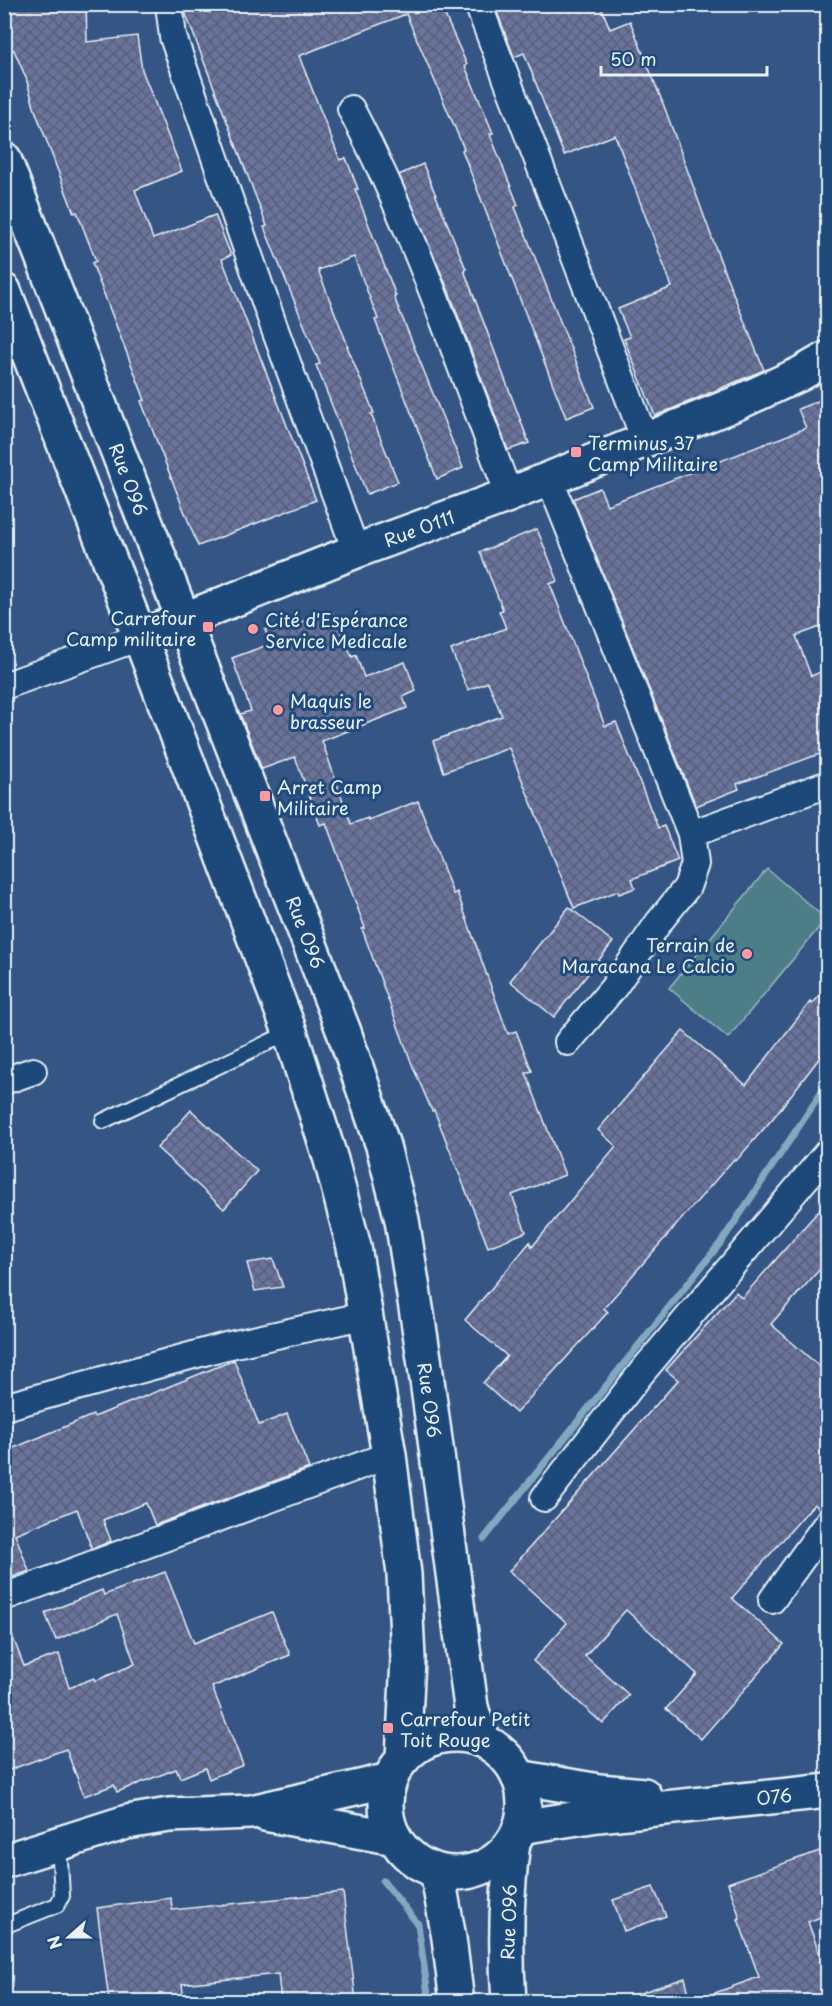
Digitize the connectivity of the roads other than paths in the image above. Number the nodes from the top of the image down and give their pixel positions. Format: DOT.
graph roads {
  1 [pos="169,4"];
  2 [pos="478,4"];
  3 [pos="351,109"];
  4 [pos="4,159"];
  5 [pos="4,291"];
  6 [pos="828,358"];
  7 [pos="645,440"];
  8 [pos="549,478"];
  9 [pos="509,495"];
  10 [pos="356,551"];
  11 [pos="183,621"];
  12 [pos="140,637"];
  13 [pos="4,686"];
  14 [pos="828,784"];
  15 [pos="691,834"];
  16 [pos="290,1032"];
  17 [pos="568,1042"];
  18 [pos="33,1071"];
  19 [pos="4,1080"];
  20 [pos="103,1121"];
  21 [pos="828,1152"];
  22 [pos="367,1315"];
  23 [pos="4,1407"];
  24 [pos="390,1455"];
  25 [pos="544,1498"];
  26 [pos="828,1522"];
  27 [pos="4,1597"];
  28 [pos="772,1600"];
  29 [pos="481,1740"];
  30 [pos="397,1769"];
  31 [pos="518,1777"];
  32 [pos="828,1791"];
  33 [pos="720,1801"];
  34 [pos="251,1812"];
  35 [pos="516,1835"];
  36 [pos="395,1838"];
  37 [pos="59,1843"];
  38 [pos="4,1861"];
  39 [pos="437,1871"];
  40 [pos="4,1926"];
  41 [pos="457,2001"];
  42 [pos="509,2001"];
  1 -- 10 [label="street"];
  2 -- 7 [label="street"];
  3 -- 9 [label="street"];
  4 -- 11 [label="main road, Rue O96"];
  5 -- 12 [label="main road"];
  6 -- 7 [label="main road, Rue O111"];
  7 -- 8 [label="main road, Rue O111"];
  8 -- 9 [label="main road, Rue O111"];
  8 -- 15 [label="street"];
  9 -- 10 [label="main road, Rue O111"];
  10 -- 11 [label="main road, Rue O111"];
  11 -- 12 [label="main road, Rue O111"];
  11 -- 29 [label="main road, Rue O96"];
  12 -- 13 [label="street, Rue O111"];
  12 -- 16 [label="main road"];
  14 -- 15 [label="street"];
  15 -- 17 [label="street"];
  16 -- 20 [label="lane"];
  16 -- 22 [label="main road"];
  18 -- 19 [label="street"];
  21 -- 25 [label="street"];
  22 -- 23 [label="street"];
  22 -- 24 [label="main road"];
  24 -- 27 [label="street"];
  24 -- 30 [label="main road"];
  26 -- 28 [label="street"];
  29 -- 30 [label="main road"];
  29 -- 31 [label="main road"];
  30 -- 34 [label="main road"];
  30 -- 36 [label="main road"];
  31 -- 33 [label="main road"];
  31 -- 35 [label="main road"];
  32 -- 33 [label="main road, O76"];
  33 -- 35 [label="main road"];
  34 -- 36 [label="main road"];
  34 -- 37 [label="main road"];
  35 -- 39 [label="main road"];
  35 -- 42 [label="main road, Rue O96"];
  36 -- 39 [label="main road"];
  37 -- 38 [label="main road"];
  37 -- 40 [label="lane"];
  39 -- 41 [label="main road"];
}
